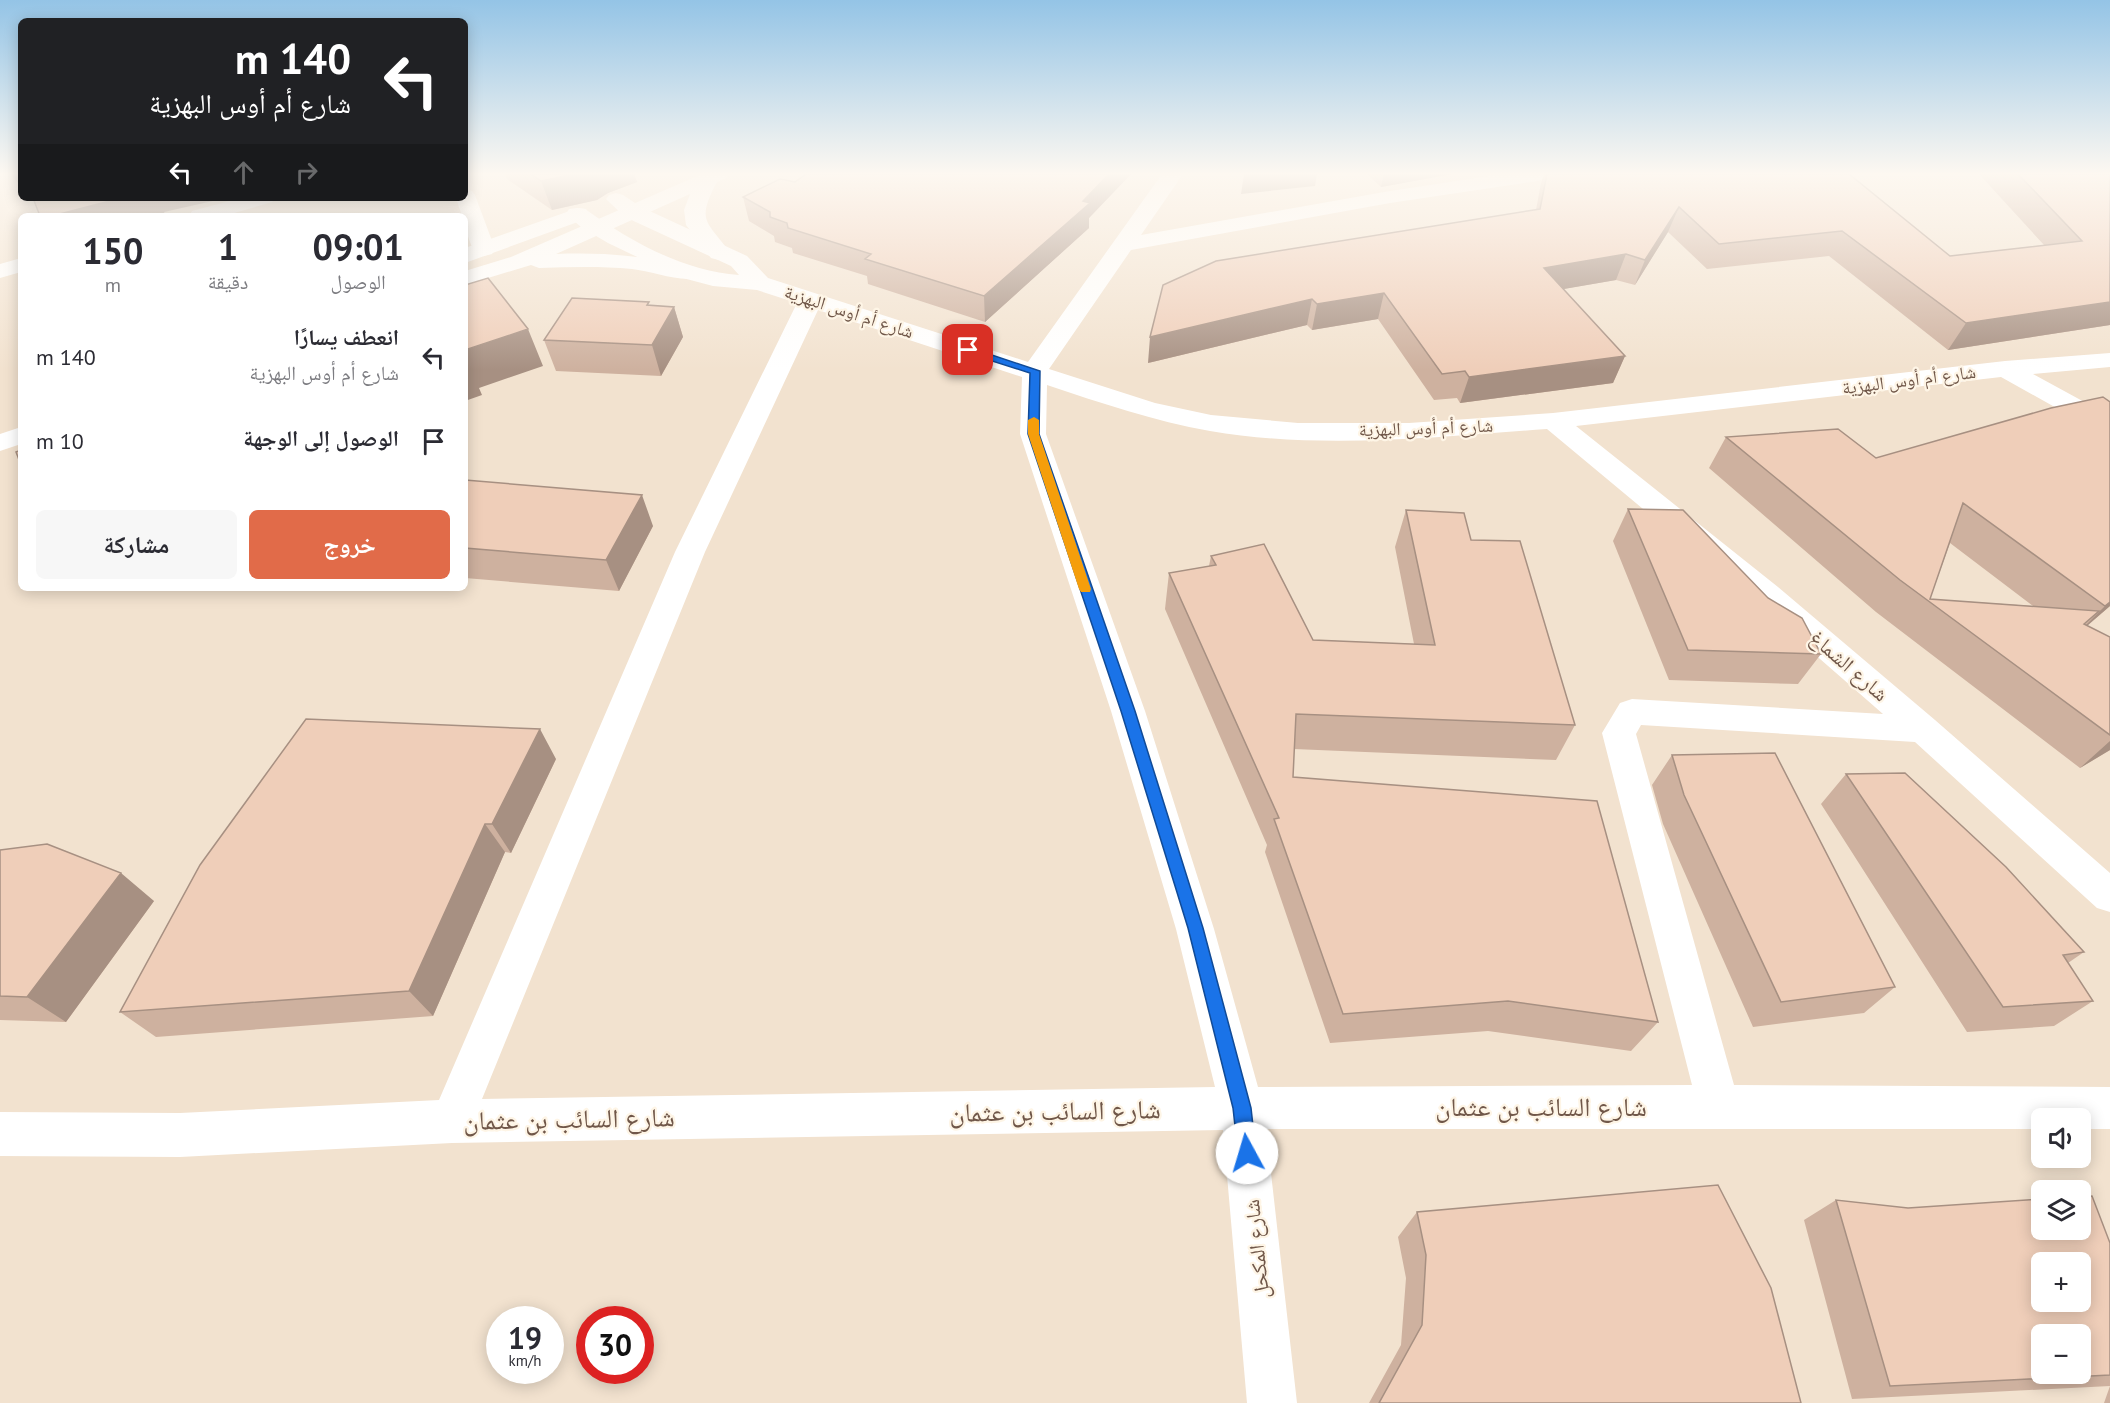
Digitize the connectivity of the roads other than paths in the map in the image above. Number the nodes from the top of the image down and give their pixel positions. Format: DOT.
graph roads {
  1 [pos="508,239"];
  2 [pos="570,239"];
  3 [pos="619,239"];
  4 [pos="692,239"];
  5 [pos="707,239"];
  6 [pos="1128,239"];
  7 [pos="1155,239"];
  8 [pos="1124,245"];
  9 [pos="474,252"];
  10 [pos="719,253"];
  11 [pos="519,262"];
  12 [pos="18,266"];
  13 [pos="0,271"];
  14 [pos="688,273"];
  15 [pos="468,277"];
  16 [pos="760,283"];
  17 [pos="810,301"];
  18 [pos="2110,360"];
  19 [pos="2005,369"];
  20 [pos="1035,371"];
  21 [pos="1553,421"];
  22 [pos="2110,427"];
  23 [pos="18,436"];
  24 [pos="0,443"];
  25 [pos="1923,729"];
  26 [pos="2110,896"];
  27 [pos="1719,1106"];
  28 [pos="1242,1108"];
  29 [pos="2110,1108"];
  30 [pos="452,1121"];
  31 [pos="0,1134"];
  32 [pos="1272,1403"];
  1 -- 9 [label="street"];
  2 -- 11 [label="street"];
  3 -- 14 [label="street, شارع أم أوس البهزية"];
  4 -- 10 [label="street, شارع أم أوس البهزية"];
  5 -- 10 [label="street"];
  6 -- 8 [label="street"];
  7 -- 8 [label="street"];
  8 -- 20 [label="street"];
  10 -- 16 [label="street, شارع أم أوس البهزية"];
  11 -- 14 [label="street"];
  11 -- 15 [label="street"];
  12 -- 13 [label="street"];
  14 -- 16 [label="street, شارع أم أوس البهزية"];
  16 -- 17 [label="street, شارع أم أوس البهزية"];
  17 -- 20 [label="street, شارع أم أوس البهزية"];
  17 -- 30 [label="street"];
  18 -- 19 [label="street, شارع أم أوس البهزية"];
  19 -- 21 [label="street, شارع أم أوس البهزية"];
  19 -- 22 [label="street"];
  20 -- 21 [label="street, شارع أم أوس البهزية"];
  20 -- 28 [label="street, شارع المكحل"];
  21 -- 25 [label="street, شارع الشماغ"];
  23 -- 24 [label="street"];
  25 -- 26 [label="street, شارع الشماغ"];
  25 -- 27 [label="street"];
  27 -- 28 [label="street, شارع السائب بن عثمان"];
  27 -- 29 [label="street, شارع السائب بن عثمان"];
  28 -- 30 [label="street, شارع السائب بن عثمان"];
  28 -- 32 [label="street, شارع المكحل"];
  30 -- 31 [label="street, شارع السائب بن عثمان"];
}
